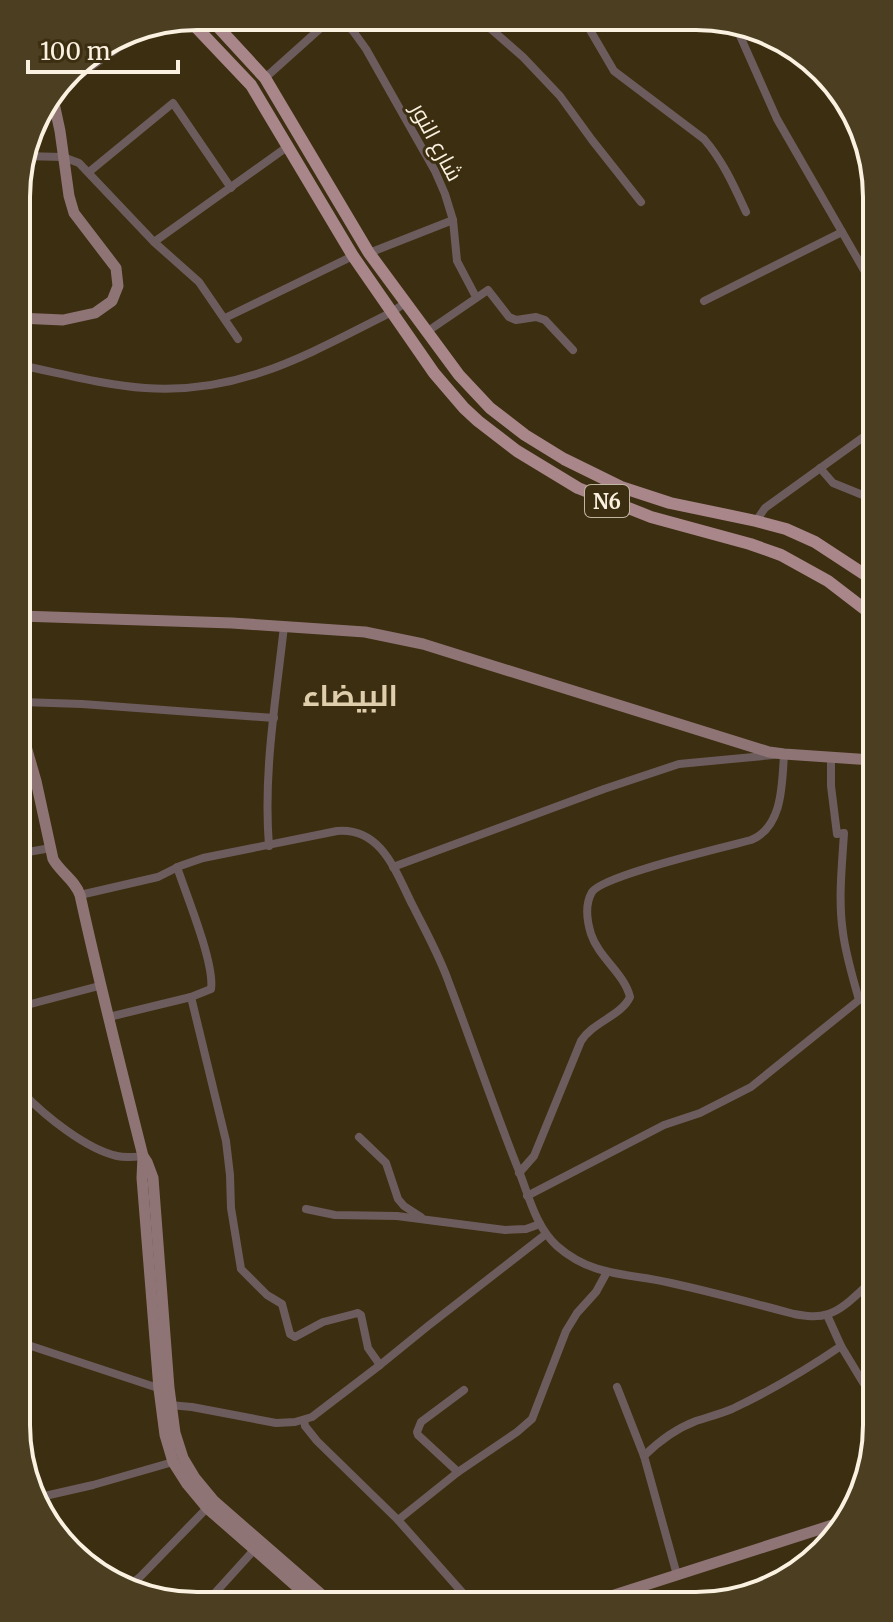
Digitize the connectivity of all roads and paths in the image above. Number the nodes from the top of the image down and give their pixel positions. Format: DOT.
graph roads {
  1 [pos="199,30"];
  2 [pos="221,30"];
  3 [pos="320,30"];
  4 [pos="352,30"];
  5 [pos="492,30"];
  6 [pos="590,30"];
  7 [pos="740,36"];
  8 [pos="265,78"];
  9 [pos="55,108"];
  10 [pos="287,147"];
  11 [pos="35,156"];
  12 [pos="63,157"];
  13 [pos="89,172"];
  14 [pos="231,188"];
  15 [pos="641,202"];
  16 [pos="746,212"];
  17 [pos="453,220"];
  18 [pos="842,232"];
  19 [pos="154,242"];
  20 [pos="369,253"];
  21 [pos="353,256"];
  22 [pos="863,268"];
  23 [pos="476,297"];
  24 [pos="704,301"];
  25 [pos="405,303"];
  26 [pos="392,312"];
  27 [pos="225,318"];
  28 [pos="30,319"];
  29 [pos="428,331"];
  30 [pos="238,339"];
  31 [pos="573,350"];
  32 [pos="30,367"];
  33 [pos="863,437"];
  34 [pos="820,468"];
  35 [pos="863,495"];
  36 [pos="756,521"];
  37 [pos="750,544"];
  38 [pos="863,573"];
  39 [pos="863,607"];
  40 [pos="30,616"];
  41 [pos="284,626"];
  42 [pos="30,702"];
  43 [pos="274,718"];
  44 [pos="784,754"];
  45 [pos="831,758"];
  46 [pos="30,760"];
  47 [pos="863,760"];
  48 [pos="36,781"];
  49 [pos="30,782"];
  50 [pos="269,846"];
  51 [pos="51,848"];
  52 [pos="30,852"];
  53 [pos="177,867"];
  54 [pos="393,867"];
  55 [pos="80,895"];
  56 [pos="99,986"];
  57 [pos="191,997"];
  58 [pos="863,999"];
  59 [pos="859,1000"];
  60 [pos="30,1004"];
  61 [pos="109,1017"];
  62 [pos="30,1099"];
  63 [pos="359,1137"];
  64 [pos="143,1156"];
  65 [pos="519,1173"];
  66 [pos="527,1196"];
  67 [pos="306,1209"];
  68 [pos="425,1220"];
  69 [pos="540,1224"];
  70 [pos="546,1234"];
  71 [pos="607,1272"];
  72 [pos="863,1288"];
  73 [pos="827,1315"];
  74 [pos="30,1346"];
  75 [pos="841,1346"];
  76 [pos="380,1365"];
  77 [pos="863,1382"];
  78 [pos="617,1387"];
  79 [pos="164,1389"];
  80 [pos="464,1390"];
  81 [pos="166,1406"];
  82 [pos="304,1420"];
  83 [pos="644,1456"];
  84 [pos="173,1462"];
  85 [pos="458,1472"];
  86 [pos="46,1496"];
  87 [pos="207,1508"];
  88 [pos="398,1520"];
  89 [pos="829,1527"];
  90 [pos="254,1550"];
  91 [pos="677,1575"];
  92 [pos="136,1580"];
  93 [pos="216,1592"];
  94 [pos="302,1592"];
  95 [pos="318,1592"];
  96 [pos="462,1592"];
  97 [pos="624,1592"];
  1 -- 10 [label="main road"];
  2 -- 8 [label="main road"];
  3 -- 8 [label="street"];
  4 -- 17 [label="street, شارع النور"];
  5 -- 15 [label="street"];
  6 -- 16 [label="street"];
  7 -- 18 [label="street"];
  8 -- 20 [label="main road"];
  9 -- 12 [label="street"];
  10 -- 14 [label="street"];
  10 -- 21 [label="main road"];
  11 -- 12 [label="street"];
  12 -- 13 [label="street"];
  12 -- 28 [label="street"];
  13 -- 14 [label="street"];
  13 -- 19 [label="street"];
  14 -- 19 [label="street"];
  17 -- 20 [label="street"];
  17 -- 23 [label="street, شارع النور"];
  18 -- 22 [label="street"];
  18 -- 24 [label="street"];
  19 -- 27 [label="street"];
  20 -- 25 [label="main road"];
  21 -- 26 [label="main road"];
  21 -- 27 [label="street"];
  23 -- 29 [label="street"];
  23 -- 31 [label="street"];
  25 -- 26 [label="street"];
  25 -- 29 [label="main road, N6"];
  26 -- 32 [label="street"];
  26 -- 37 [label="main road, N6"];
  27 -- 30 [label="street"];
  29 -- 36 [label="main road, N6"];
  33 -- 34 [label="street"];
  34 -- 35 [label="street"];
  34 -- 36 [label="street"];
  36 -- 37 [label="main road"];
  36 -- 38 [label="main road, N6"];
  37 -- 39 [label="main road, N6"];
  40 -- 41 [label="street"];
  41 -- 43 [label="street"];
  41 -- 44 [label="street"];
  42 -- 43 [label="street"];
  43 -- 50 [label="street"];
  44 -- 45 [label="street"];
  44 -- 54 [label="street"];
  44 -- 65 [label="street"];
  45 -- 47 [label="street"];
  45 -- 59 [label="street"];
  46 -- 48 [label="street"];
  48 -- 49 [label="street"];
  48 -- 51 [label="street"];
  50 -- 53 [label="street"];
  50 -- 54 [label="street"];
  51 -- 52 [label="street"];
  51 -- 55 [label="street"];
  53 -- 55 [label="street"];
  53 -- 57 [label="street"];
  54 -- 65 [label="street"];
  55 -- 56 [label="street"];
  56 -- 60 [label="street"];
  56 -- 61 [label="street"];
  57 -- 61 [label="street"];
  57 -- 76 [label="street"];
  58 -- 59 [label="street"];
  59 -- 66 [label="street"];
  61 -- 64 [label="street"];
  62 -- 64 [label="street"];
  63 -- 68 [label="street"];
  64 -- 79 [label="street"];
  65 -- 66 [label="street"];
  66 -- 69 [label="street"];
  67 -- 68 [label="street"];
  68 -- 69 [label="street"];
  69 -- 70 [label="street"];
  70 -- 71 [label="street"];
  70 -- 76 [label="street"];
  71 -- 73 [label="street"];
  71 -- 85 [label="street"];
  72 -- 73 [label="street"];
  73 -- 75 [label="street"];
  74 -- 79 [label="street"];
  75 -- 77 [label="street"];
  75 -- 83 [label="street"];
  76 -- 82 [label="street"];
  78 -- 83 [label="street"];
  79 -- 81 [label="street"];
  80 -- 85 [label="street"];
  81 -- 82 [label="street"];
  81 -- 84 [label="street"];
  81 -- 95 [label="street"];
  82 -- 88 [label="street"];
  83 -- 91 [label="street"];
  84 -- 86 [label="street"];
  84 -- 87 [label="street"];
  85 -- 88 [label="street"];
  87 -- 90 [label="street"];
  87 -- 92 [label="street"];
  88 -- 96 [label="street"];
  89 -- 91 [label="street"];
  90 -- 93 [label="street"];
  90 -- 94 [label="street"];
  91 -- 97 [label="street"];
}
